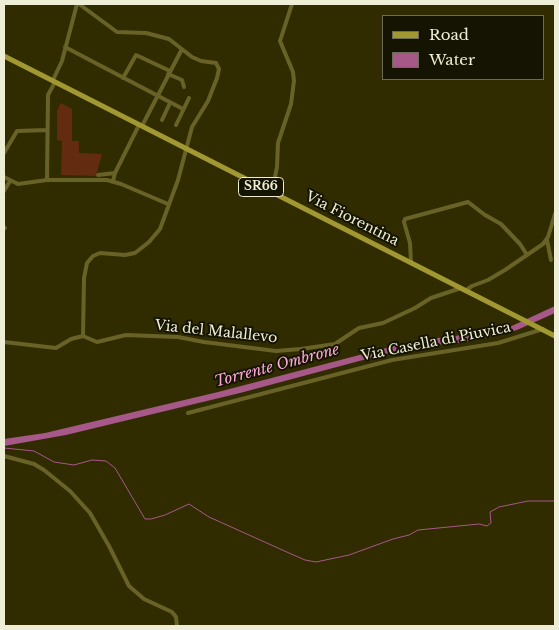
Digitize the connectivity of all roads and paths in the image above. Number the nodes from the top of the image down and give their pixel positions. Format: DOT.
graph roads {
  1 [pos="78,4"];
  2 [pos="292,4"];
  3 [pos="65,47"];
  4 [pos="182,49"];
  5 [pos="4,56"];
  6 [pos="169,73"];
  7 [pos="122,78"];
  8 [pos="54,81"];
  9 [pos="184,87"];
  10 [pos="157,96"];
  11 [pos="189,98"];
  12 [pos="170,103"];
  13 [pos="184,109"];
  14 [pos="162,120"];
  15 [pos="176,125"];
  16 [pos="140,126"];
  17 [pos="46,130"];
  18 [pos="187,149"];
  19 [pos="4,152"];
  20 [pos="115,173"];
  21 [pos="98,175"];
  22 [pos="4,177"];
  23 [pos="46,180"];
  24 [pos="10,181"];
  25 [pos="113,181"];
  26 [pos="4,191"];
  27 [pos="272,192"];
  28 [pos="168,204"];
  29 [pos="555,214"];
  30 [pos="555,238"];
  31 [pos="547,239"];
  32 [pos="410,251"];
  33 [pos="527,255"];
  34 [pos="404,258"];
  35 [pos="551,260"];
  36 [pos="411,262"];
  37 [pos="463,290"];
  38 [pos="542,328"];
  39 [pos="83,336"];
  40 [pos="555,336"];
  41 [pos="4,342"];
  42 [pos="188,413"];
  43 [pos="4,456"];
  44 [pos="177,624"];
  1 -- 3 [label="street"];
  1 -- 4 [label="street"];
  2 -- 27 [label="street"];
  3 -- 7 [label="street"];
  3 -- 8 [label="street"];
  4 -- 6 [label="street"];
  4 -- 18 [label="street"];
  5 -- 8 [label="main road, Via Fiorentina / SR66"];
  6 -- 7 [label="street"];
  6 -- 9 [label="street"];
  6 -- 10 [label="street"];
  7 -- 10 [label="street"];
  8 -- 16 [label="main road, Via Fiorentina / SR66"];
  8 -- 17 [label="street"];
  10 -- 12 [label="street"];
  10 -- 16 [label="street"];
  11 -- 13 [label="street"];
  12 -- 13 [label="street"];
  12 -- 14 [label="street"];
  13 -- 15 [label="street"];
  16 -- 18 [label="main road, Via Fiorentina / SR66"];
  16 -- 20 [label="street"];
  17 -- 19 [label="street"];
  17 -- 23 [label="street"];
  18 -- 27 [label="main road, Via Fiorentina / SR66"];
  18 -- 28 [label="street"];
  20 -- 21 [label="street"];
  20 -- 25 [label="street"];
  22 -- 24 [label="street"];
  23 -- 24 [label="street"];
  23 -- 25 [label="street"];
  24 -- 26 [label="street"];
  25 -- 28 [label="street"];
  27 -- 34 [label="main road, Via Fiorentina / SR66"];
  28 -- 39 [label="street"];
  29 -- 31 [label="street"];
  30 -- 31 [label="street"];
  31 -- 33 [label="street, Via del Malallevo"];
  31 -- 35 [label="street"];
  32 -- 33 [label="street"];
  32 -- 34 [label="street"];
  32 -- 36 [label="street"];
  33 -- 37 [label="street, Via del Malallevo"];
  34 -- 36 [label="main road, Via Fiorentina / SR66"];
  36 -- 37 [label="main road, Via Fiorentina / SR66"];
  37 -- 38 [label="main road, Via Fiorentina / SR66"];
  37 -- 39 [label="street, Via del Malallevo"];
  38 -- 40 [label="main road, Via Fiorentina / SR66"];
  38 -- 42 [label="street, Via Casella di Piuvica"];
  39 -- 41 [label="street"];
  43 -- 44 [label="street"];
}
